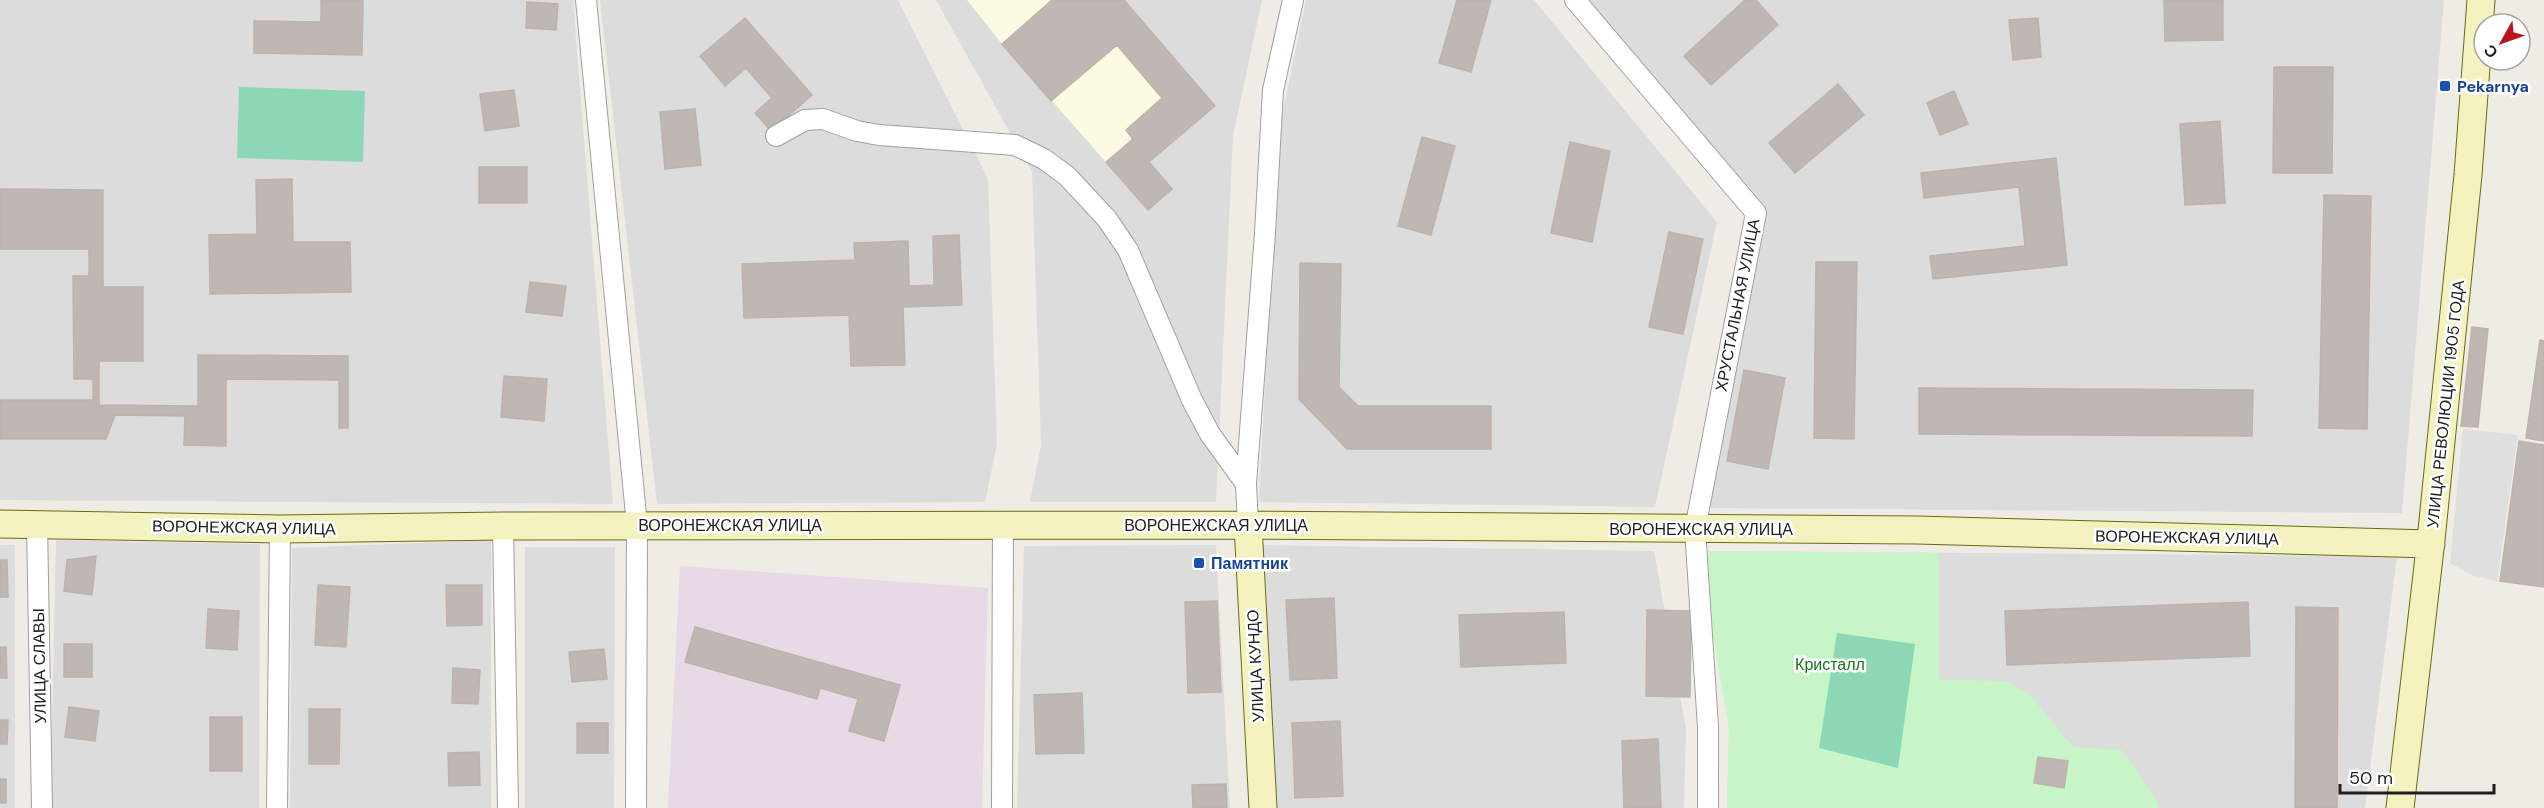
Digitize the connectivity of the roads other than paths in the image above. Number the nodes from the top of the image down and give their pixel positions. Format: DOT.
graph roads {
  1 [pos="586,0"];
  2 [pos="1293,0"];
  3 [pos="1575,0"];
  4 [pos="2481,0"];
  5 [pos="776,136"];
  6 [pos="1246,484"];
  7 [pos="37,523"];
  8 [pos="0,524"];
  9 [pos="1003,524"];
  10 [pos="637,525"];
  11 [pos="1248,525"];
  12 [pos="503,526"];
  13 [pos="280,529"];
  14 [pos="1695,529"];
  15 [pos="2431,544"];
  16 [pos="42,808"];
  17 [pos="277,808"];
  18 [pos="508,808"];
  19 [pos="636,808"];
  20 [pos="1002,808"];
  21 [pos="1263,808"];
  22 [pos="1708,808"];
  23 [pos="2400,808"];
  1 -- 10 [label="street"];
  2 -- 6 [label="street"];
  3 -- 14 [label="street, ХРУСТАЛЬНАЯ УЛИЦА"];
  4 -- 15 [label="street, УЛИЦА РЕВОЛЮЦИИ 1905 ГОДА"];
  5 -- 6 [label="street"];
  6 -- 11 [label="street"];
  7 -- 8 [label="street, ВОРОНЕЖСКАЯ УЛИЦА"];
  7 -- 13 [label="street, ВОРОНЕЖСКАЯ УЛИЦА"];
  7 -- 16 [label="street, УЛИЦА СЛАВЫ"];
  9 -- 10 [label="street, ВОРОНЕЖСКАЯ УЛИЦА"];
  9 -- 11 [label="street, ВОРОНЕЖСКАЯ УЛИЦА"];
  9 -- 20 [label="street"];
  10 -- 12 [label="street, ВОРОНЕЖСКАЯ УЛИЦА"];
  10 -- 19 [label="street"];
  11 -- 14 [label="street, ВОРОНЕЖСКАЯ УЛИЦА"];
  11 -- 21 [label="street, УЛИЦА КУНДО"];
  12 -- 13 [label="street, ВОРОНЕЖСКАЯ УЛИЦА"];
  12 -- 18 [label="street"];
  13 -- 17 [label="street"];
  14 -- 15 [label="street, ВОРОНЕЖСКАЯ УЛИЦА"];
  14 -- 22 [label="street"];
  15 -- 23 [label="street, УЛИЦА РЕВОЛЮЦИИ 1905 ГОДА"];
}
